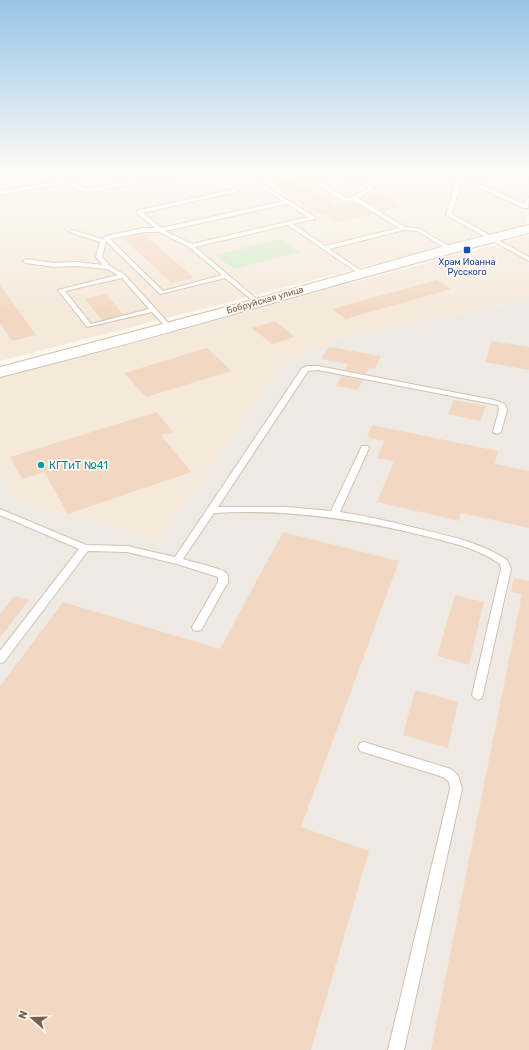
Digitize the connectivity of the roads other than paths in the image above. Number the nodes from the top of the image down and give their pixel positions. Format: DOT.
graph roads {
  1 [pos="147,219"];
  2 [pos="210,219"];
  3 [pos="309,219"];
  4 [pos="389,219"];
  5 [pos="456,219"];
  6 [pos="289,224"];
  7 [pos="404,228"];
  8 [pos="529,229"];
  9 [pos="160,230"];
  10 [pos="72,232"];
  11 [pos="490,238"];
  12 [pos="190,246"];
  13 [pos="325,248"];
  14 [pos="450,248"];
  15 [pos="529,259"];
  16 [pos="26,261"];
  17 [pos="108,267"];
  18 [pos="361,273"];
  19 [pos="123,276"];
  20 [pos="227,276"];
  21 [pos="258,303"];
  22 [pos="154,310"];
  23 [pos="169,327"];
  24 [pos="1,370"];
  25 [pos="497,432"];
  26 [pos="365,448"];
  27 [pos="211,510"];
  28 [pos="0,512"];
  29 [pos="334,515"];
  30 [pos="85,548"];
  31 [pos="177,561"];
  32 [pos="197,627"];
  33 [pos="0,659"];
  34 [pos="478,695"];
  35 [pos="364,747"];
  36 [pos="396,1050"];
  1 -- 9 [label="lane"];
  2 -- 9 [label="lane"];
  3 -- 6 [label="lane"];
  4 -- 7 [label="lane"];
  5 -- 11 [label="lane"];
  6 -- 12 [label="lane"];
  6 -- 13 [label="lane"];
  7 -- 13 [label="lane"];
  7 -- 14 [label="lane"];
  8 -- 11 [label="street, Бобруйская улица"];
  9 -- 12 [label="lane"];
  9 -- 20 [label="lane"];
  10 -- 17 [label="lane"];
  11 -- 14 [label="street, Бобруйская улица"];
  11 -- 15 [label="lane"];
  12 -- 20 [label="lane"];
  13 -- 18 [label="lane"];
  14 -- 18 [label="street, Бобруйская улица"];
  16 -- 17 [label="lane"];
  17 -- 19 [label="lane"];
  18 -- 21 [label="street, Бобруйская улица"];
  19 -- 22 [label="lane"];
  19 -- 22 [label="lane"];
  20 -- 21 [label="lane"];
  21 -- 23 [label="street, Бобруйская улица"];
  22 -- 23 [label="lane"];
  23 -- 24 [label="street, Бобруйская улица"];
  25 -- 27 [label="lane"];
  26 -- 29 [label="lane"];
  27 -- 29 [label="lane"];
  27 -- 31 [label="lane"];
  28 -- 30 [label="lane"];
  29 -- 34 [label="lane"];
  30 -- 31 [label="lane"];
  30 -- 33 [label="lane"];
  31 -- 32 [label="lane"];
  35 -- 36 [label="lane"];
}
